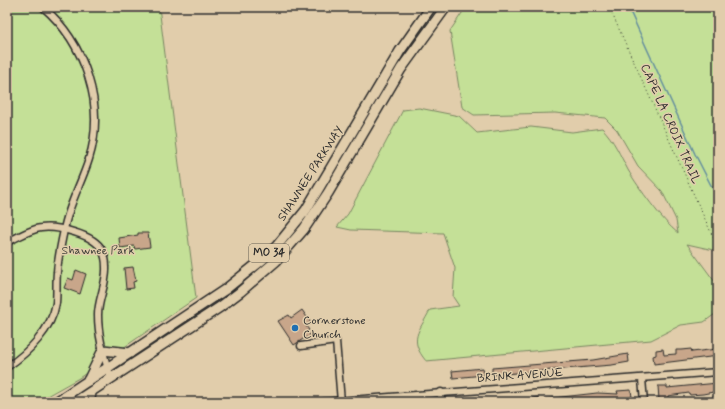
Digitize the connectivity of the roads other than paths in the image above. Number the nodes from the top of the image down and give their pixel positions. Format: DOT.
graph roads {
  1 [pos="43,7"];
  2 [pos="431,7"];
  3 [pos="446,7"];
  4 [pos="64,228"];
  5 [pos="7,242"];
  6 [pos="301,346"];
  7 [pos="103,350"];
  8 [pos="130,353"];
  9 [pos="7,367"];
  10 [pos="107,369"];
  11 [pos="718,372"];
  12 [pos="111,378"];
  13 [pos="642,379"];
  14 [pos="88,381"];
  15 [pos="93,390"];
  16 [pos="441,392"];
  17 [pos="341,401"];
  18 [pos="56,402"];
  19 [pos="75,402"];
  20 [pos="91,402"];
  21 [pos="324,402"];
  22 [pos="442,402"];
  23 [pos="644,402"];
  1 -- 4 [label="street"];
  2 -- 8 [label="highway, SHAWNEE PARKWAY / MO 34"];
  3 -- 12 [label="highway, SHAWNEE PARKWAY / MO 34"];
  4 -- 5 [label="street"];
  4 -- 7 [label="street"];
  4 -- 9 [label="street"];
  6 -- 17 [label="street"];
  7 -- 8 [label="highway"];
  7 -- 10 [label="street"];
  7 -- 14 [label="highway"];
  8 -- 10 [label="highway, SHAWNEE PARKWAY / MO 34"];
  10 -- 12 [label="street"];
  10 -- 14 [label="highway, SHAWNEE PARKWAY / MO 34"];
  11 -- 13 [label="street, BRINK AVENUE"];
  12 -- 15 [label="highway, SHAWNEE PARKWAY / MO 34"];
  13 -- 16 [label="street, BRINK AVENUE"];
  13 -- 23 [label="street"];
  14 -- 18 [label="highway, SHAWNEE PARKWAY / MO 34"];
  15 -- 19 [label="highway, SHAWNEE PARKWAY / MO 34"];
  15 -- 20 [label="street"];
  16 -- 17 [label="street, BRINK AVENUE"];
  16 -- 22 [label="street"];
  17 -- 21 [label="street, BRINK AVENUE"];
}
